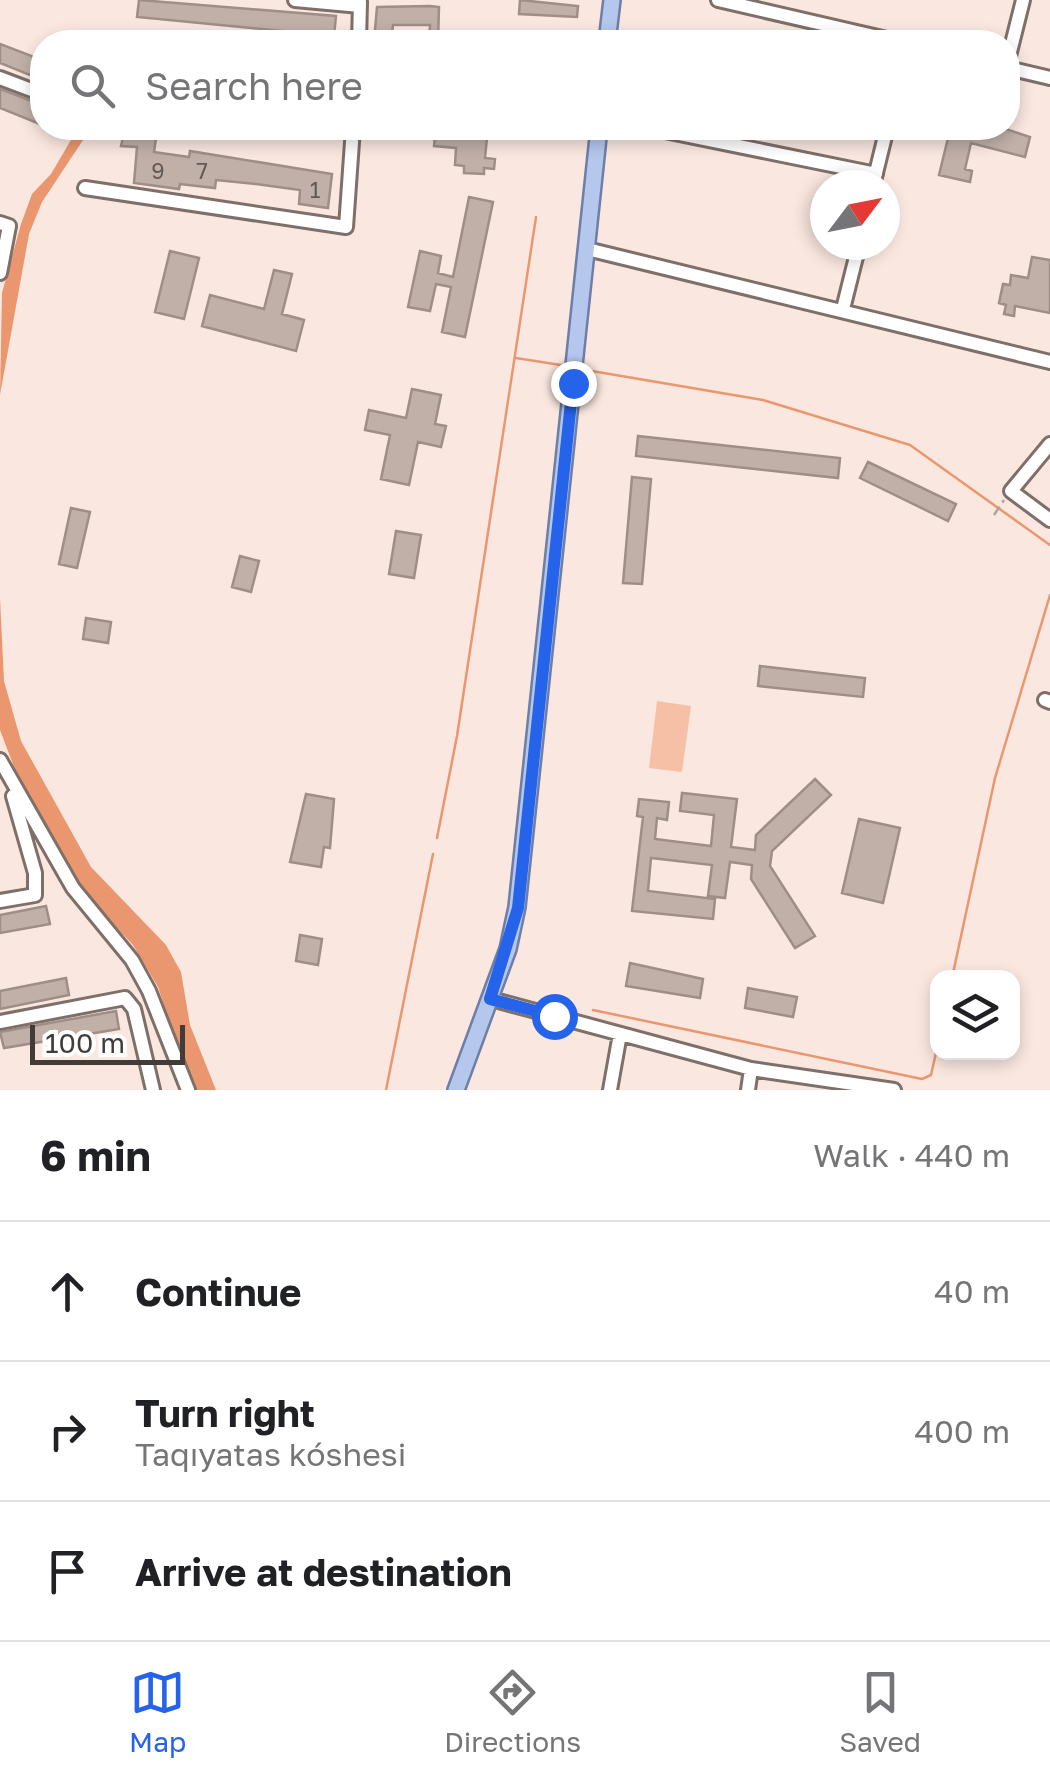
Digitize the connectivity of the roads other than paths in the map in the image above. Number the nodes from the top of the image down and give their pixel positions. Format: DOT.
graph roads {
  1 [pos="295,0"];
  2 [pos="612,0"];
  3 [pos="718,0"];
  4 [pos="1023,0"];
  5 [pos="360,3"];
  6 [pos="360,30"];
  7 [pos="609,30"];
  8 [pos="848,30"];
  9 [pos="1016,30"];
  10 [pos="1020,68"];
  11 [pos="0,78"];
  12 [pos="1050,78"];
  13 [pos="30,89"];
  14 [pos="353,140"];
  15 [pos="598,140"];
  16 [pos="703,140"];
  17 [pos="884,140"];
  18 [pos="835,170"];
  19 [pos="877,170"];
  20 [pos="85,188"];
  21 [pos="5,224"];
  22 [pos="587,249"];
  23 [pos="855,260"];
  24 [pos="0,272"];
  25 [pos="843,309"];
  26 [pos="1050,362"];
  27 [pos="1050,444"];
  28 [pos="1050,520"];
  29 [pos="0,760"];
  30 [pos="9,780"];
  31 [pos="0,901"];
  32 [pos="490,999"];
  33 [pos="0,1022"];
  34 [pos="620,1034"];
  35 [pos="751,1068"];
  36 [pos="858,1087"];
  37 [pos="154,1090"];
  38 [pos="188,1090"];
  39 [pos="456,1090"];
  40 [pos="610,1090"];
  41 [pos="748,1090"];
  42 [pos="894,1090"];
  1 -- 5 [label="street"];
  2 -- 7 [label="main road"];
  3 -- 8 [label="street"];
  4 -- 9 [label="street"];
  5 -- 6 [label="street"];
  10 -- 12 [label="street"];
  11 -- 13 [label="street"];
  14 -- 20 [label="street"];
  15 -- 22 [label="main road"];
  16 -- 18 [label="street"];
  17 -- 19 [label="street"];
  21 -- 24 [label="street"];
  22 -- 25 [label="street"];
  22 -- 32 [label="main road"];
  23 -- 25 [label="street"];
  25 -- 26 [label="street"];
  27 -- 28 [label="street"];
  29 -- 30 [label="street"];
  30 -- 31 [label="street"];
  30 -- 38 [label="street"];
  32 -- 34 [label="street"];
  32 -- 39 [label="main road"];
  33 -- 37 [label="street"];
  34 -- 35 [label="street"];
  34 -- 40 [label="street"];
  35 -- 36 [label="street"];
  35 -- 41 [label="street"];
  36 -- 42 [label="street"];
}
